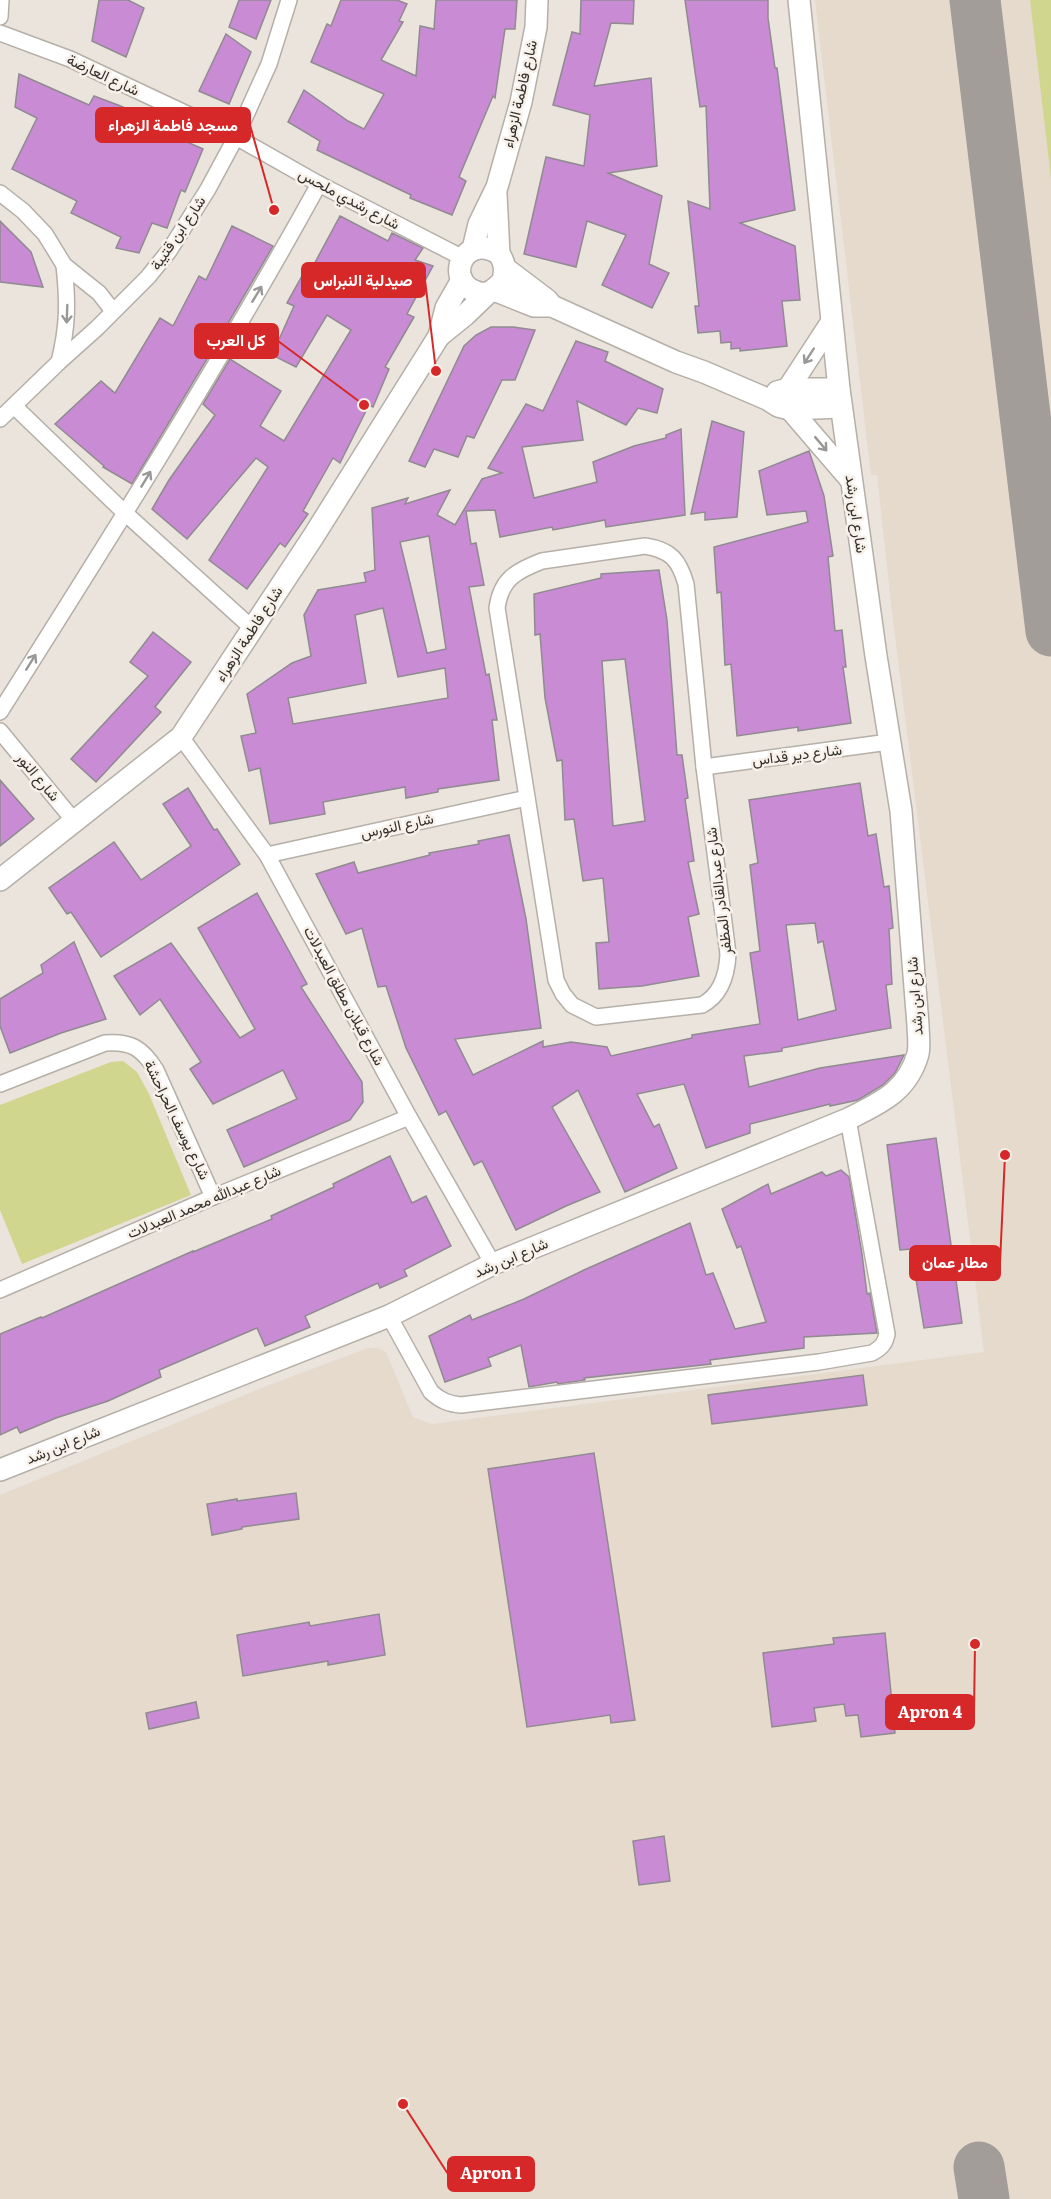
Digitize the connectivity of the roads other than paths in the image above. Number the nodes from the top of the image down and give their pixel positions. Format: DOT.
graph roads {
  1 [pos="2,0"];
  2 [pos="289,0"];
  3 [pos="537,0"];
  4 [pos="799,0"];
  5 [pos="0,17"];
  6 [pos="0,33"];
  7 [pos="236,137"];
  8 [pos="319,184"];
  9 [pos="496,187"];
  10 [pos="0,194"];
  11 [pos="468,254"];
  12 [pos="502,261"];
  13 [pos="64,265"];
  14 [pos="462,280"];
  15 [pos="491,292"];
  16 [pos="552,306"];
  17 [pos="113,311"];
  18 [pos="831,323"];
  19 [pos="439,336"];
  20 [pos="58,362"];
  21 [pos="840,398"];
  22 [pos="789,399"];
  23 [pos="14,406"];
  24 [pos="0,419"];
  25 [pos="851,480"];
  26 [pos="125,513"];
  27 [pos="252,628"];
  28 [pos="0,712"];
  29 [pos="0,731"];
  30 [pos="182,737"];
  31 [pos="889,742"];
  32 [pos="704,767"];
  33 [pos="527,798"];
  34 [pos="75,822"];
  35 [pos="267,855"];
  36 [pos="0,880"];
  37 [pos="0,1084"];
  38 [pos="409,1117"];
  39 [pos="848,1119"];
  40 [pos="213,1197"];
  41 [pos="493,1264"];
  42 [pos="2,1285"];
  43 [pos="389,1316"];
  44 [pos="0,1470"];
  1 -- 5 [label="street"];
  2 -- 7 [label="street, شارع ابن قتيبة"];
  3 -- 9 [label="street, شارع فاطمة الزهراء"];
  4 -- 18 [label="street, شارع ابن رشد"];
  6 -- 7 [label="street, شارع العارضة"];
  7 -- 8 [label="street, شارع رشدي ملحس"];
  7 -- 17 [label="street, شارع ابن قتيبة"];
  8 -- 11 [label="street, شارع رشدي ملحس"];
  26 -- 8 [label="street, one-way"];
  9 -- 11 [label="street, شارع فاطمة الزهراء"];
  9 -- 12 [label="street, شارع فاطمة الزهراء"];
  10 -- 13 [label="street"];
  11 -- 12 [label="street"];
  11 -- 14 [label="street"];
  12 -- 15 [label="street"];
  12 -- 16 [label="street"];
  13 -- 17 [label="street"];
  13 -- 20 [label="street, one-way"];
  14 -- 15 [label="street"];
  14 -- 19 [label="street, شارع فاطمة الزهراء"];
  15 -- 16 [label="street"];
  15 -- 19 [label="street, شارع فاطمة الزهراء"];
  16 -- 22 [label="street"];
  17 -- 20 [label="street, شارع ابن قتيبة"];
  18 -- 21 [label="street, شارع ابن رشد"];
  18 -- 22 [label="street, one-way"];
  19 -- 27 [label="street, شارع فاطمة الزهراء"];
  20 -- 23 [label="street, شارع ابن قتيبة"];
  21 -- 22 [label="street"];
  21 -- 25 [label="street, شارع ابن رشد"];
  22 -- 25 [label="street, one-way"];
  23 -- 24 [label="street, شارع ابن قتيبة"];
  23 -- 26 [label="street"];
  25 -- 31 [label="street, شارع ابن رشد"];
  26 -- 27 [label="street"];
  28 -- 26 [label="street, one-way"];
  27 -- 30 [label="street, شارع فاطمة الزهراء"];
  29 -- 34 [label="street, شارع النور"];
  30 -- 34 [label="street, شارع فاطمة الزهراء"];
  30 -- 35 [label="street, شارع قبلان مطلق العبدلات"];
  31 -- 32 [label="street, شارع دير قداس"];
  31 -- 39 [label="street, شارع ابن رشد"];
  32 -- 33 [label="street, شارع عبدالقادر المظفر"];
  32 -- 33 [label="street, شارع عبدالقادر المظفر"];
  33 -- 35 [label="street, شارع النورس"];
  34 -- 36 [label="street, شارع فاطمة الزهراء"];
  35 -- 38 [label="street, شارع قبلان مطلق العبدلات"];
  37 -- 40 [label="street, شارع يوسف الحراحشة"];
  38 -- 40 [label="street, شارع عبدالله محمد العبدلات"];
  38 -- 41 [label="street, شارع قبلان مطلق العبدلات"];
  39 -- 41 [label="street, شارع ابن رشد"];
  39 -- 43 [label="street"];
  40 -- 42 [label="street, شارع عبدالله محمد العبدلات"];
  41 -- 43 [label="street, شارع ابن رشد"];
  43 -- 44 [label="street, شارع ابن رشد"];
}
